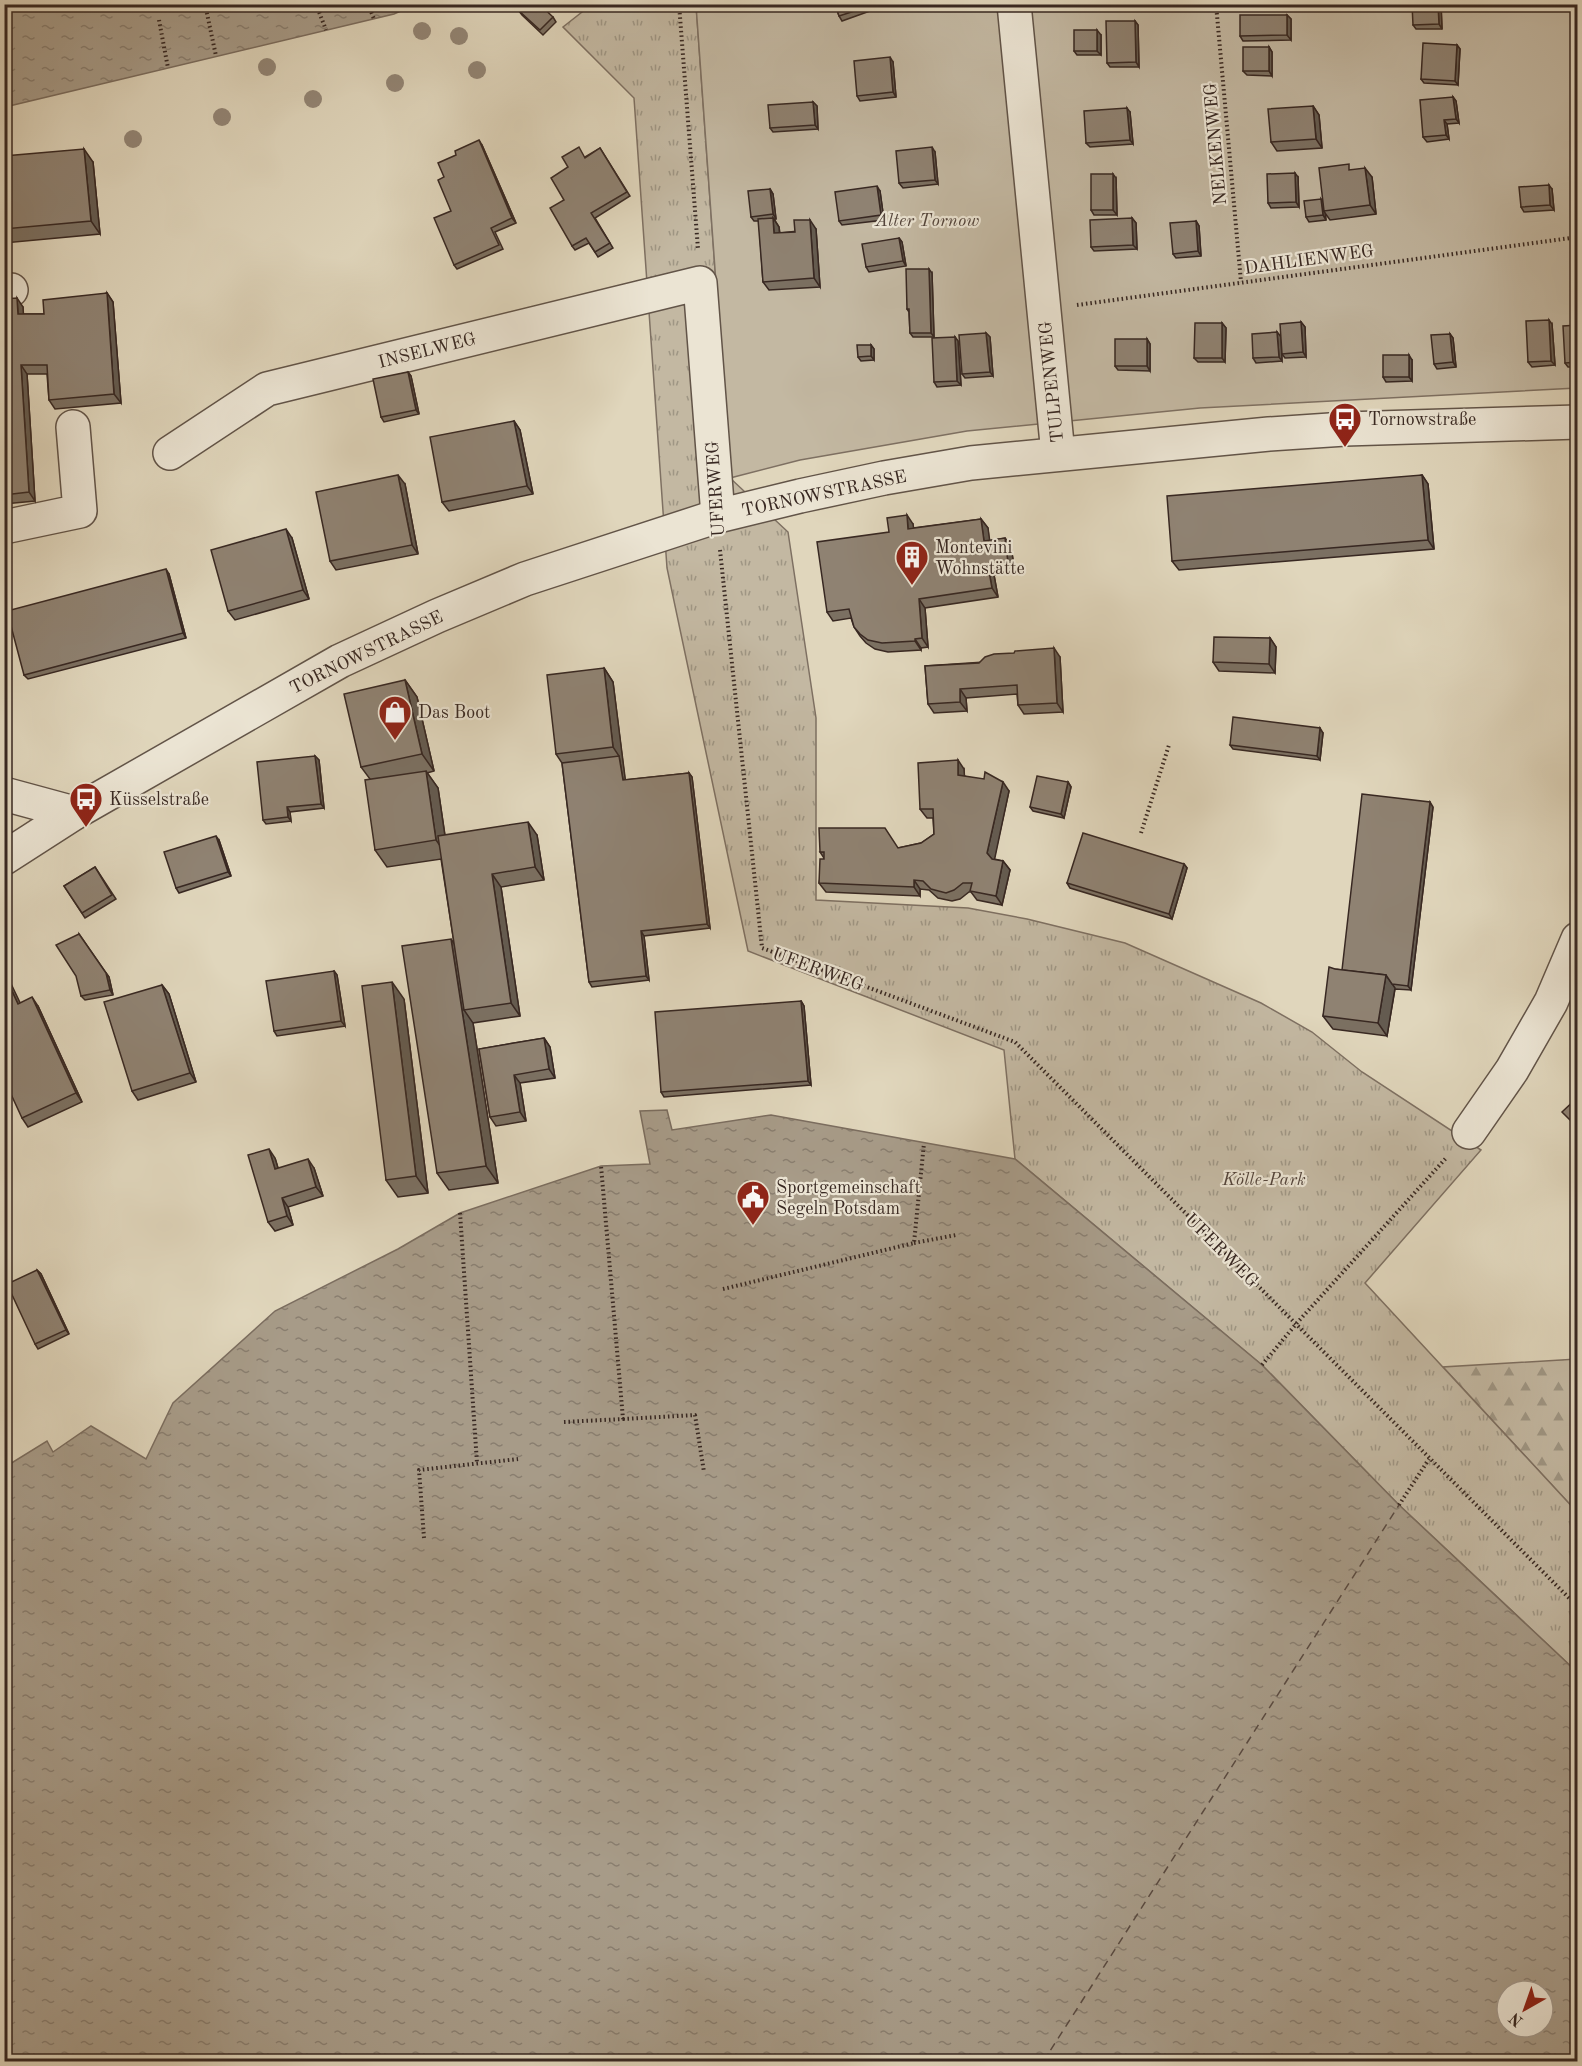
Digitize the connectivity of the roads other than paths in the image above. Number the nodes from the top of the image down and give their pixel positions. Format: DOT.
graph roads {
  1 [pos="1014,4"];
  2 [pos="700,283"];
  3 [pos="1578,422"];
  4 [pos="73,427"];
  5 [pos="170,453"];
  6 [pos="1058,454"];
  7 [pos="718,516"];
  8 [pos="4,527"];
  9 [pos="4,794"];
  10 [pos="74,813"];
  11 [pos="4,858"];
  12 [pos="1578,939"];
  13 [pos="1469,1132"];
  1 -- 6 [label="street, TULPENWEG"];
  2 -- 5 [label="street, INSELWEG"];
  2 -- 7 [label="street, UFERWEG"];
  3 -- 6 [label="street, TORNOWSTRASSE"];
  4 -- 8 [label="street"];
  6 -- 7 [label="street, TORNOWSTRASSE"];
  7 -- 10 [label="street, TORNOWSTRASSE"];
  9 -- 10 [label="street"];
  10 -- 11 [label="street, TORNOWSTRASSE"];
  12 -- 13 [label="street"];
}
